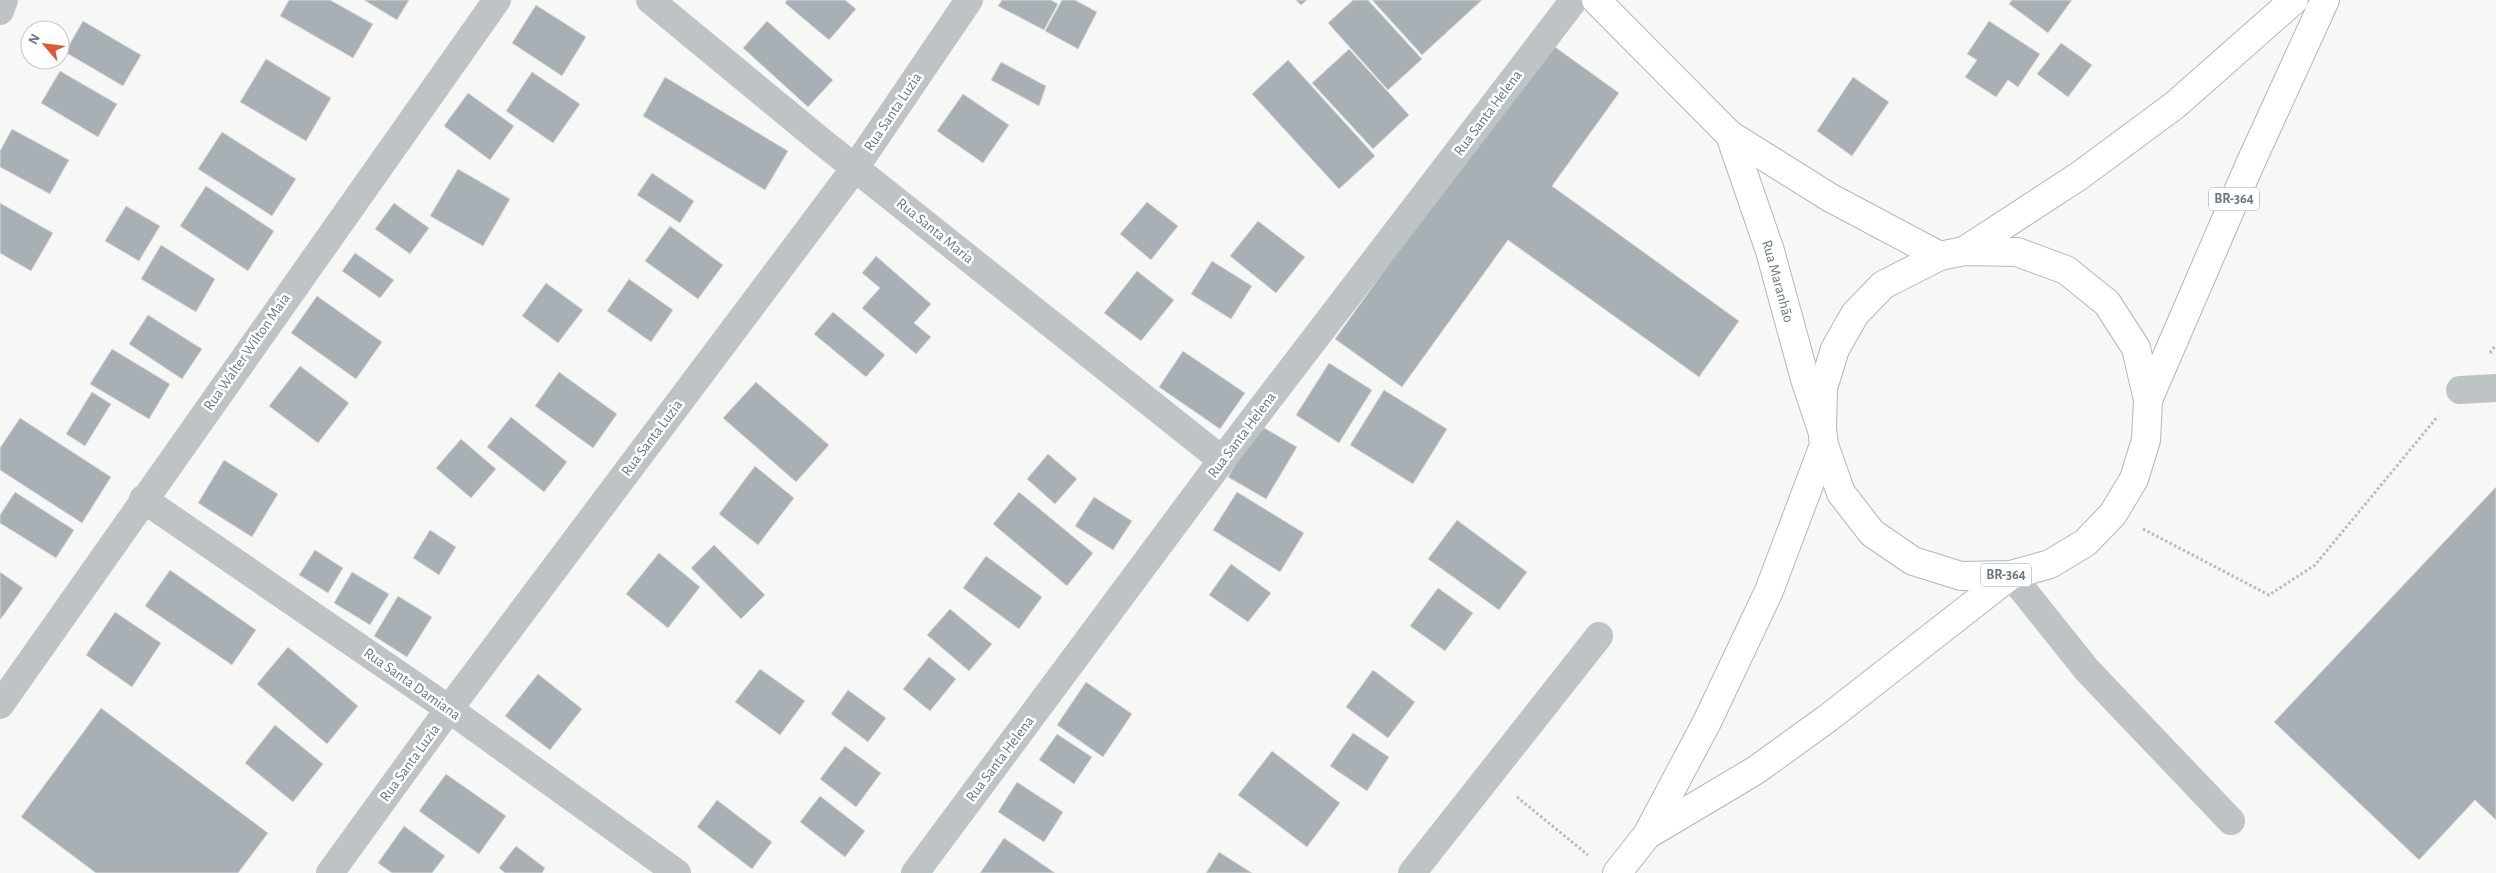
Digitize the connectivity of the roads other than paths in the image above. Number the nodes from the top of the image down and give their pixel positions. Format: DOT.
graph roads {
  1 [pos="4,0"];
  2 [pos="497,0"];
  3 [pos="650,0"];
  4 [pos="969,0"];
  5 [pos="1574,0"];
  6 [pos="1596,0"];
  7 [pos="2294,0"];
  8 [pos="2325,0"];
  9 [pos="0,11"];
  10 [pos="1730,135"];
  11 [pos="855,168"];
  12 [pos="1952,253"];
  13 [pos="2496,388"];
  14 [pos="2460,390"];
  15 [pos="2148,400"];
  16 [pos="1823,436"];
  17 [pos="1222,460"];
  18 [pos="143,500"];
  19 [pos="2011,575"];
  20 [pos="1599,636"];
  21 [pos="0,705"];
  22 [pos="449,709"];
  23 [pos="2231,820"];
  24 [pos="1647,835"];
  25 [pos="1606,867"];
  26 [pos="330,873"];
  27 [pos="678,873"];
  28 [pos="915,873"];
  29 [pos="1412,873"];
  1 -- 9 [label="street"];
  2 -- 18 [label="street, Rua Walter Wilton Maia"];
  3 -- 11 [label="street, Rua Santa Maria"];
  4 -- 11 [label="street, Rua Santa Luzia"];
  5 -- 17 [label="street, Rua Santa Helena"];
  6 -- 10 [label="main road, Rua Maranhão"];
  7 -- 12 [label="main road, BR-364"];
  8 -- 15 [label="main road, BR-364"];
  10 -- 12 [label="main road, Rua Maranhão"];
  10 -- 16 [label="main road, Rua Maranhão"];
  11 -- 17 [label="street, Rua Santa Maria"];
  11 -- 22 [label="street, Rua Santa Luzia"];
  12 -- 15 [label="main road, BR-364"];
  12 -- 16 [label="main road, BR-364"];
  13 -- 14 [label="street"];
  15 -- 19 [label="main road, BR-364"];
  16 -- 19 [label="main road, BR-364"];
  16 -- 24 [label="main road, BR-364"];
  17 -- 28 [label="street, Rua Santa Helena"];
  18 -- 21 [label="street, Rua Walter Wilton Maia"];
  18 -- 22 [label="street, Rua Santa Damiana"];
  19 -- 23 [label="street"];
  19 -- 24 [label="main road, BR-364"];
  20 -- 29 [label="street"];
  22 -- 26 [label="street, Rua Santa Luzia"];
  22 -- 27 [label="street, Rua Santa Damiana"];
  24 -- 25 [label="main road, BR-364"];
}
